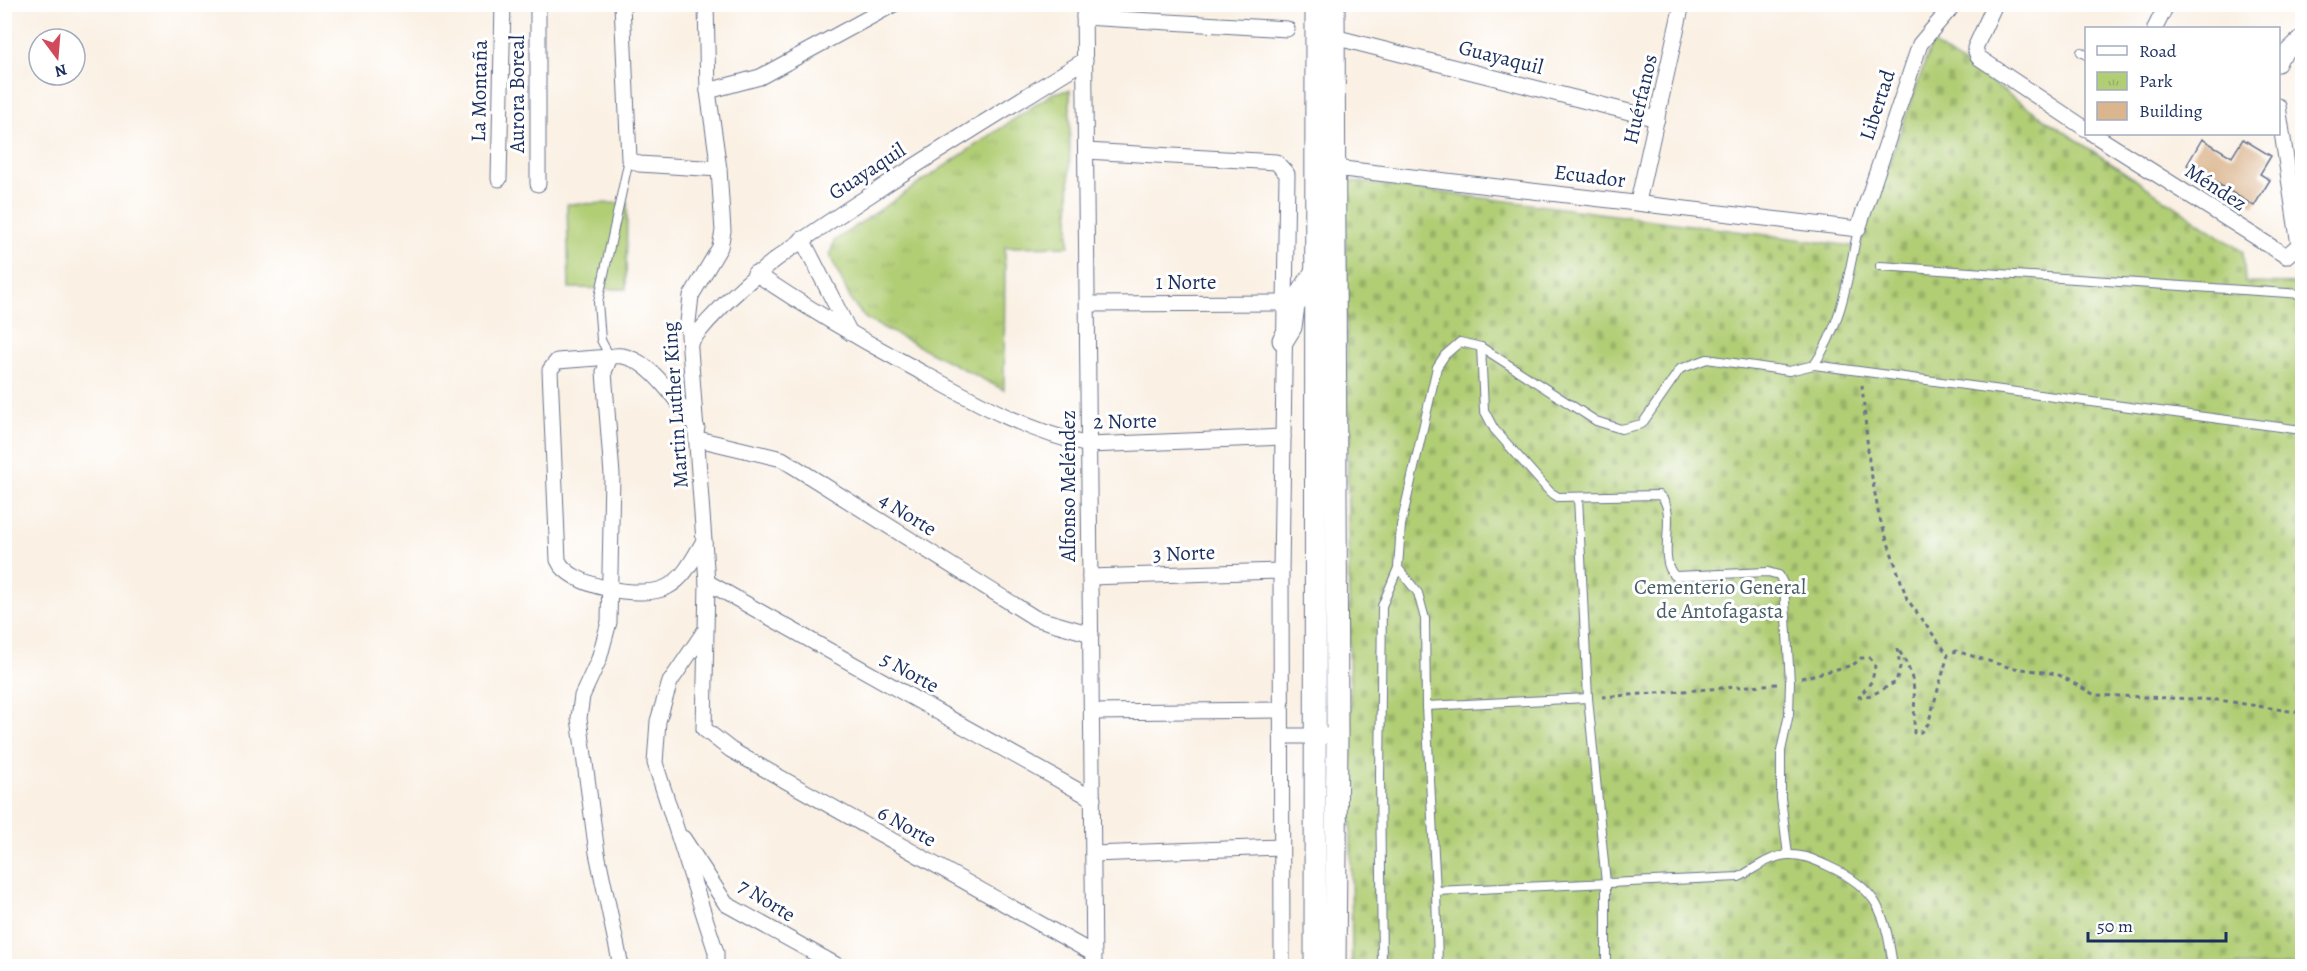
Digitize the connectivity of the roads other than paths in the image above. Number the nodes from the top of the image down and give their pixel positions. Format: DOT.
graph roads {
  1 [pos="503,4"];
  2 [pos="538,4"];
  3 [pos="622,4"];
  4 [pos="706,4"];
  5 [pos="894,4"];
  6 [pos="1316,4"];
  7 [pos="1334,4"];
  8 [pos="1682,4"];
  9 [pos="1932,4"];
  10 [pos="1995,4"];
  11 [pos="2167,4"];
  12 [pos="1951,8"];
  13 [pos="1084,11"];
  14 [pos="2156,27"];
  15 [pos="1287,29"];
  16 [pos="2302,36"];
  17 [pos="1334,37"];
  18 [pos="2280,59"];
  19 [pos="1085,60"];
  20 [pos="708,91"];
  21 [pos="1657,119"];
  22 [pos="2085,128"];
  23 [pos="2280,132"];
  24 [pos="2095,135"];
  25 [pos="1086,151"];
  26 [pos="629,159"];
  27 [pos="1326,167"];
  28 [pos="719,169"];
  29 [pos="499,179"];
  30 [pos="538,184"];
  31 [pos="1638,202"];
  32 [pos="1858,229"];
  33 [pos="802,239"];
  34 [pos="1880,266"];
  35 [pos="1317,269"];
  36 [pos="755,273"];
  37 [pos="2302,294"];
  38 [pos="1284,303"];
  39 [pos="1089,304"];
  40 [pos="850,333"];
  41 [pos="1283,340"];
  42 [pos="691,341"];
  43 [pos="1481,346"];
  44 [pos="610,357"];
  45 [pos="1814,365"];
  46 [pos="2302,430"];
  47 [pos="698,433"];
  48 [pos="1283,437"];
  49 [pos="1089,445"];
  50 [pos="1578,497"];
  51 [pos="704,541"];
  52 [pos="1398,568"];
  53 [pos="1281,571"];
  54 [pos="1090,578"];
  55 [pos="707,582"];
  56 [pos="609,587"];
  57 [pos="704,632"];
  58 [pos="1091,634"];
  59 [pos="1588,698"];
  60 [pos="1426,706"];
  61 [pos="1280,710"];
  62 [pos="1092,712"];
  63 [pos="704,729"];
  64 [pos="1337,735"];
  65 [pos="1281,736"];
  66 [pos="1316,736"];
  67 [pos="1093,799"];
  68 [pos="671,820"];
  69 [pos="1280,847"];
  70 [pos="1093,854"];
  71 [pos="1788,855"];
  72 [pos="1606,883"];
  73 [pos="1437,891"];
  74 [pos="1094,960"];
  75 [pos="621,966"];
  76 [pos="716,966"];
  77 [pos="838,966"];
  78 [pos="1282,966"];
  79 [pos="1316,966"];
  80 [pos="1335,966"];
  81 [pos="1382,966"];
  82 [pos="1438,966"];
  83 [pos="1606,966"];
  84 [pos="1893,966"];
  1 -- 29 [label="street, La Montaña"];
  2 -- 30 [label="street, Aurora Boreal"];
  3 -- 26 [label="street"];
  4 -- 20 [label="street, Martin Luther King"];
  5 -- 20 [label="street"];
  6 -- 27 [label="main road"];
  7 -- 17 [label="main road"];
  8 -- 21 [label="street, Huérfanos"];
  9 -- 12 [label="street"];
  10 -- 22 [label="street"];
  11 -- 14 [label="street"];
  12 -- 32 [label="street, Libertad"];
  13 -- 15 [label="street"];
  13 -- 19 [label="street, Alfonso Meléndez"];
  16 -- 18 [label="street"];
  17 -- 21 [label="street, Guayaquil"];
  17 -- 27 [label="main road"];
  19 -- 25 [label="street, Alfonso Meléndez"];
  19 -- 33 [label="street, Guayaquil"];
  20 -- 28 [label="street, Martin Luther King"];
  21 -- 31 [label="street, Huérfanos"];
  23 -- 24 [label="street, Méndez"];
  25 -- 38 [label="street"];
  25 -- 39 [label="street, Alfonso Meléndez"];
  26 -- 28 [label="street"];
  26 -- 44 [label="lane"];
  27 -- 31 [label="street, Ecuador"];
  27 -- 35 [label="main road"];
  27 -- 64 [label="main road"];
  28 -- 42 [label="street, Martin Luther King"];
  31 -- 32 [label="street, Ecuador"];
  32 -- 45 [label="lane"];
  33 -- 36 [label="street, Guayaquil"];
  33 -- 40 [label="street"];
  34 -- 37 [label="lane"];
  35 -- 41 [label="main road"];
  35 -- 66 [label="main road"];
  36 -- 40 [label="street, 2 Norte"];
  36 -- 42 [label="street, Guayaquil"];
  38 -- 39 [label="street, 1 Norte"];
  38 -- 41 [label="street"];
  39 -- 49 [label="street, Alfonso Meléndez"];
  40 -- 49 [label="street, 2 Norte"];
  41 -- 48 [label="street"];
  42 -- 47 [label="street, Martin Luther King"];
  43 -- 45 [label="lane"];
  43 -- 50 [label="lane"];
  43 -- 52 [label="lane"];
  44 -- 47 [label="street"];
  44 -- 56 [label="street"];
  44 -- 56 [label="street"];
  45 -- 46 [label="lane"];
  47 -- 51 [label="street, Martin Luther King"];
  47 -- 58 [label="street, 4 Norte"];
  48 -- 49 [label="street, 2 Norte"];
  48 -- 53 [label="street"];
  49 -- 54 [label="street, Alfonso Meléndez"];
  50 -- 59 [label="lane"];
  50 -- 71 [label="lane"];
  51 -- 55 [label="street, Martin Luther King"];
  51 -- 56 [label="street"];
  52 -- 60 [label="lane"];
  52 -- 81 [label="lane"];
  53 -- 54 [label="street, 3 Norte"];
  53 -- 61 [label="street"];
  54 -- 58 [label="street, Alfonso Meléndez"];
  55 -- 57 [label="street, Martin Luther King"];
  55 -- 67 [label="street, 5 Norte"];
  56 -- 75 [label="street"];
  57 -- 63 [label="street, Martin Luther King"];
  57 -- 68 [label="street"];
  58 -- 62 [label="street, Alfonso Meléndez"];
  59 -- 60 [label="lane"];
  59 -- 72 [label="lane"];
  60 -- 73 [label="lane"];
  61 -- 62 [label="street"];
  61 -- 65 [label="street"];
  62 -- 67 [label="street, Alfonso Meléndez"];
  63 -- 74 [label="street, 6 Norte"];
  64 -- 66 [label="street"];
  64 -- 80 [label="main road"];
  65 -- 66 [label="street"];
  65 -- 69 [label="street"];
  66 -- 79 [label="main road"];
  67 -- 70 [label="street, Alfonso Meléndez"];
  68 -- 76 [label="street"];
  68 -- 77 [label="street, 7 Norte"];
  69 -- 70 [label="street"];
  69 -- 78 [label="street"];
  70 -- 74 [label="street, Alfonso Meléndez"];
  71 -- 72 [label="lane"];
  71 -- 84 [label="lane"];
  72 -- 73 [label="lane"];
  72 -- 83 [label="lane"];
  73 -- 82 [label="lane"];
}
